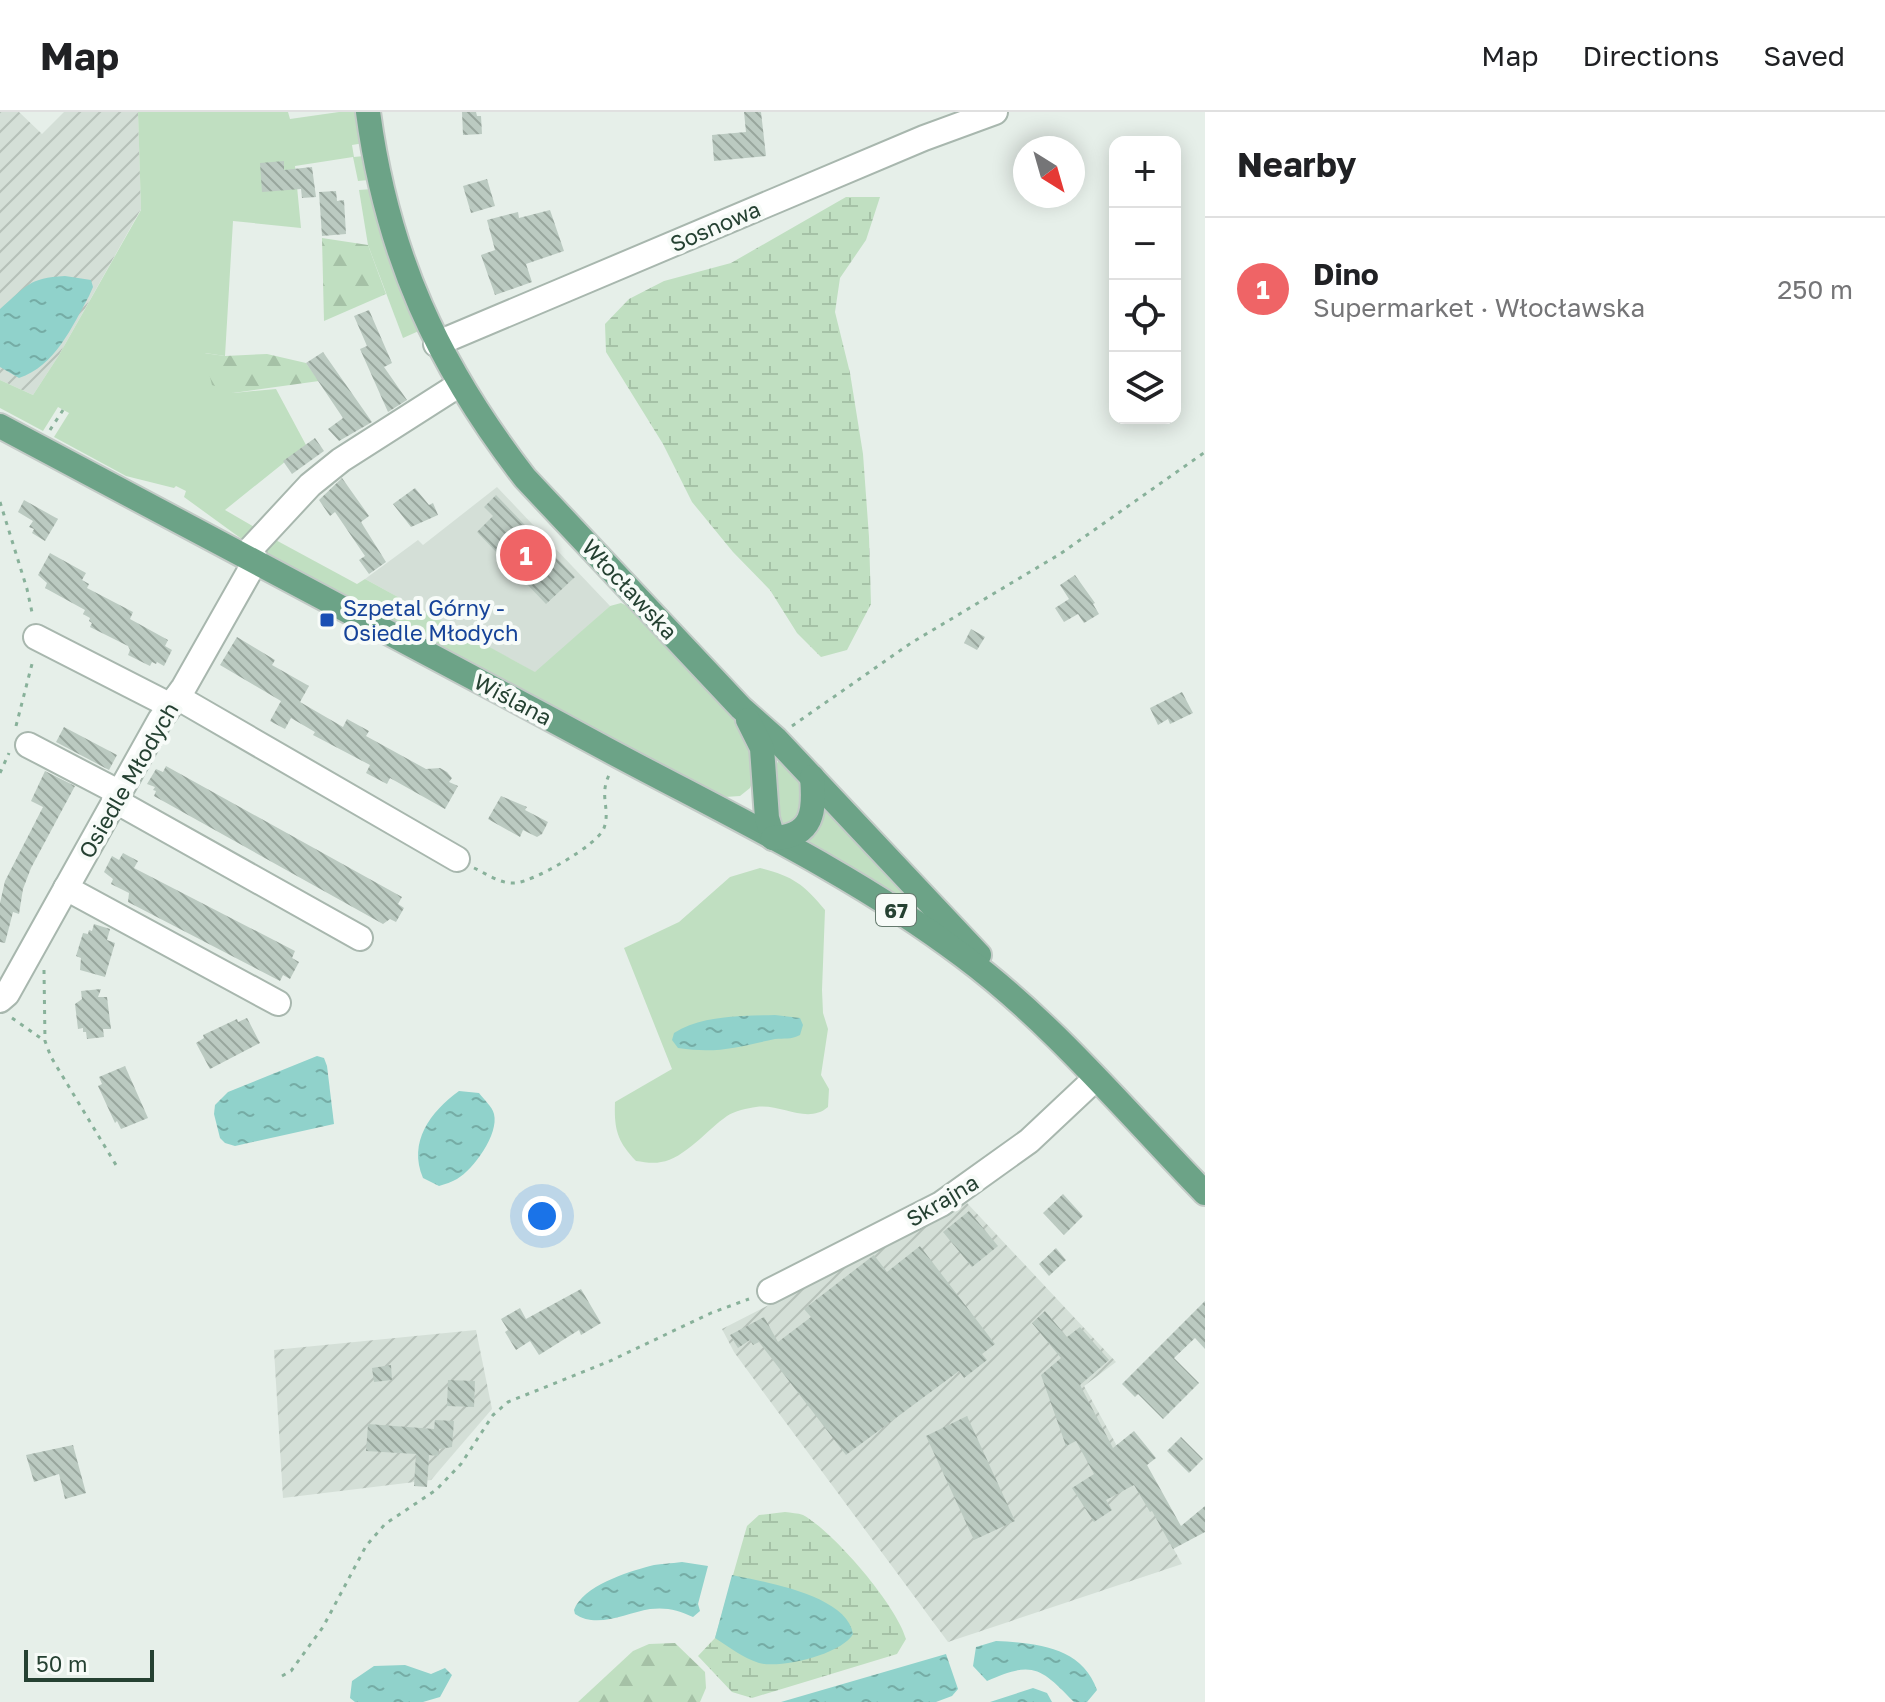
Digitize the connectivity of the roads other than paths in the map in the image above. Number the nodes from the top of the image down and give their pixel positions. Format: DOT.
graph roads {
  1 [pos="368,112"];
  2 [pos="995,112"];
  3 [pos="436,344"];
  4 [pos="460,384"];
  5 [pos="0,426"];
  6 [pos="251,557"];
  7 [pos="36,637"];
  8 [pos="173,701"];
  9 [pos="741,708"];
  10 [pos="28,745"];
  11 [pos="812,777"];
  12 [pos="765,788"];
  13 [pos="116,796"];
  14 [pos="729,814"];
  15 [pos="773,838"];
  16 [pos="457,859"];
  17 [pos="66,888"];
  18 [pos="360,938"];
  19 [pos="1010,995"];
  20 [pos="278,1003"];
  21 [pos="4,1008"];
  22 [pos="1095,1079"];
  23 [pos="1205,1193"];
  24 [pos="770,1291"];
  1 -- 3 [label="main road, Włocławska"];
  2 -- 3 [label="street, Sosnowa"];
  3 -- 4 [label="main road, Włocławska"];
  4 -- 6 [label="street, Osiedle Młodych"];
  4 -- 9 [label="main road, Włocławska"];
  5 -- 6 [label="main road, Wiślana / 67"];
  6 -- 8 [label="street, Osiedle Młodych"];
  6 -- 14 [label="main road, Wiślana / 67"];
  7 -- 8 [label="street"];
  8 -- 13 [label="street, Osiedle Młodych"];
  8 -- 16 [label="street"];
  9 -- 11 [label="main road, Włocławska"];
  9 -- 12 [label="main road"];
  10 -- 13 [label="street"];
  11 -- 15 [label="main road"];
  11 -- 19 [label="main road, Włocławska"];
  12 -- 14 [label="main road"];
  12 -- 15 [label="main road"];
  13 -- 17 [label="street, Osiedle Młodych"];
  13 -- 18 [label="street"];
  14 -- 15 [label="main road, Wiślana / 67"];
  15 -- 19 [label="main road, Wiślana / 67"];
  17 -- 20 [label="street"];
  17 -- 21 [label="street, Osiedle Młodych"];
  19 -- 22 [label="main road, 67"];
  22 -- 23 [label="main road, 67"];
  22 -- 24 [label="street, Skrajna"];
}
